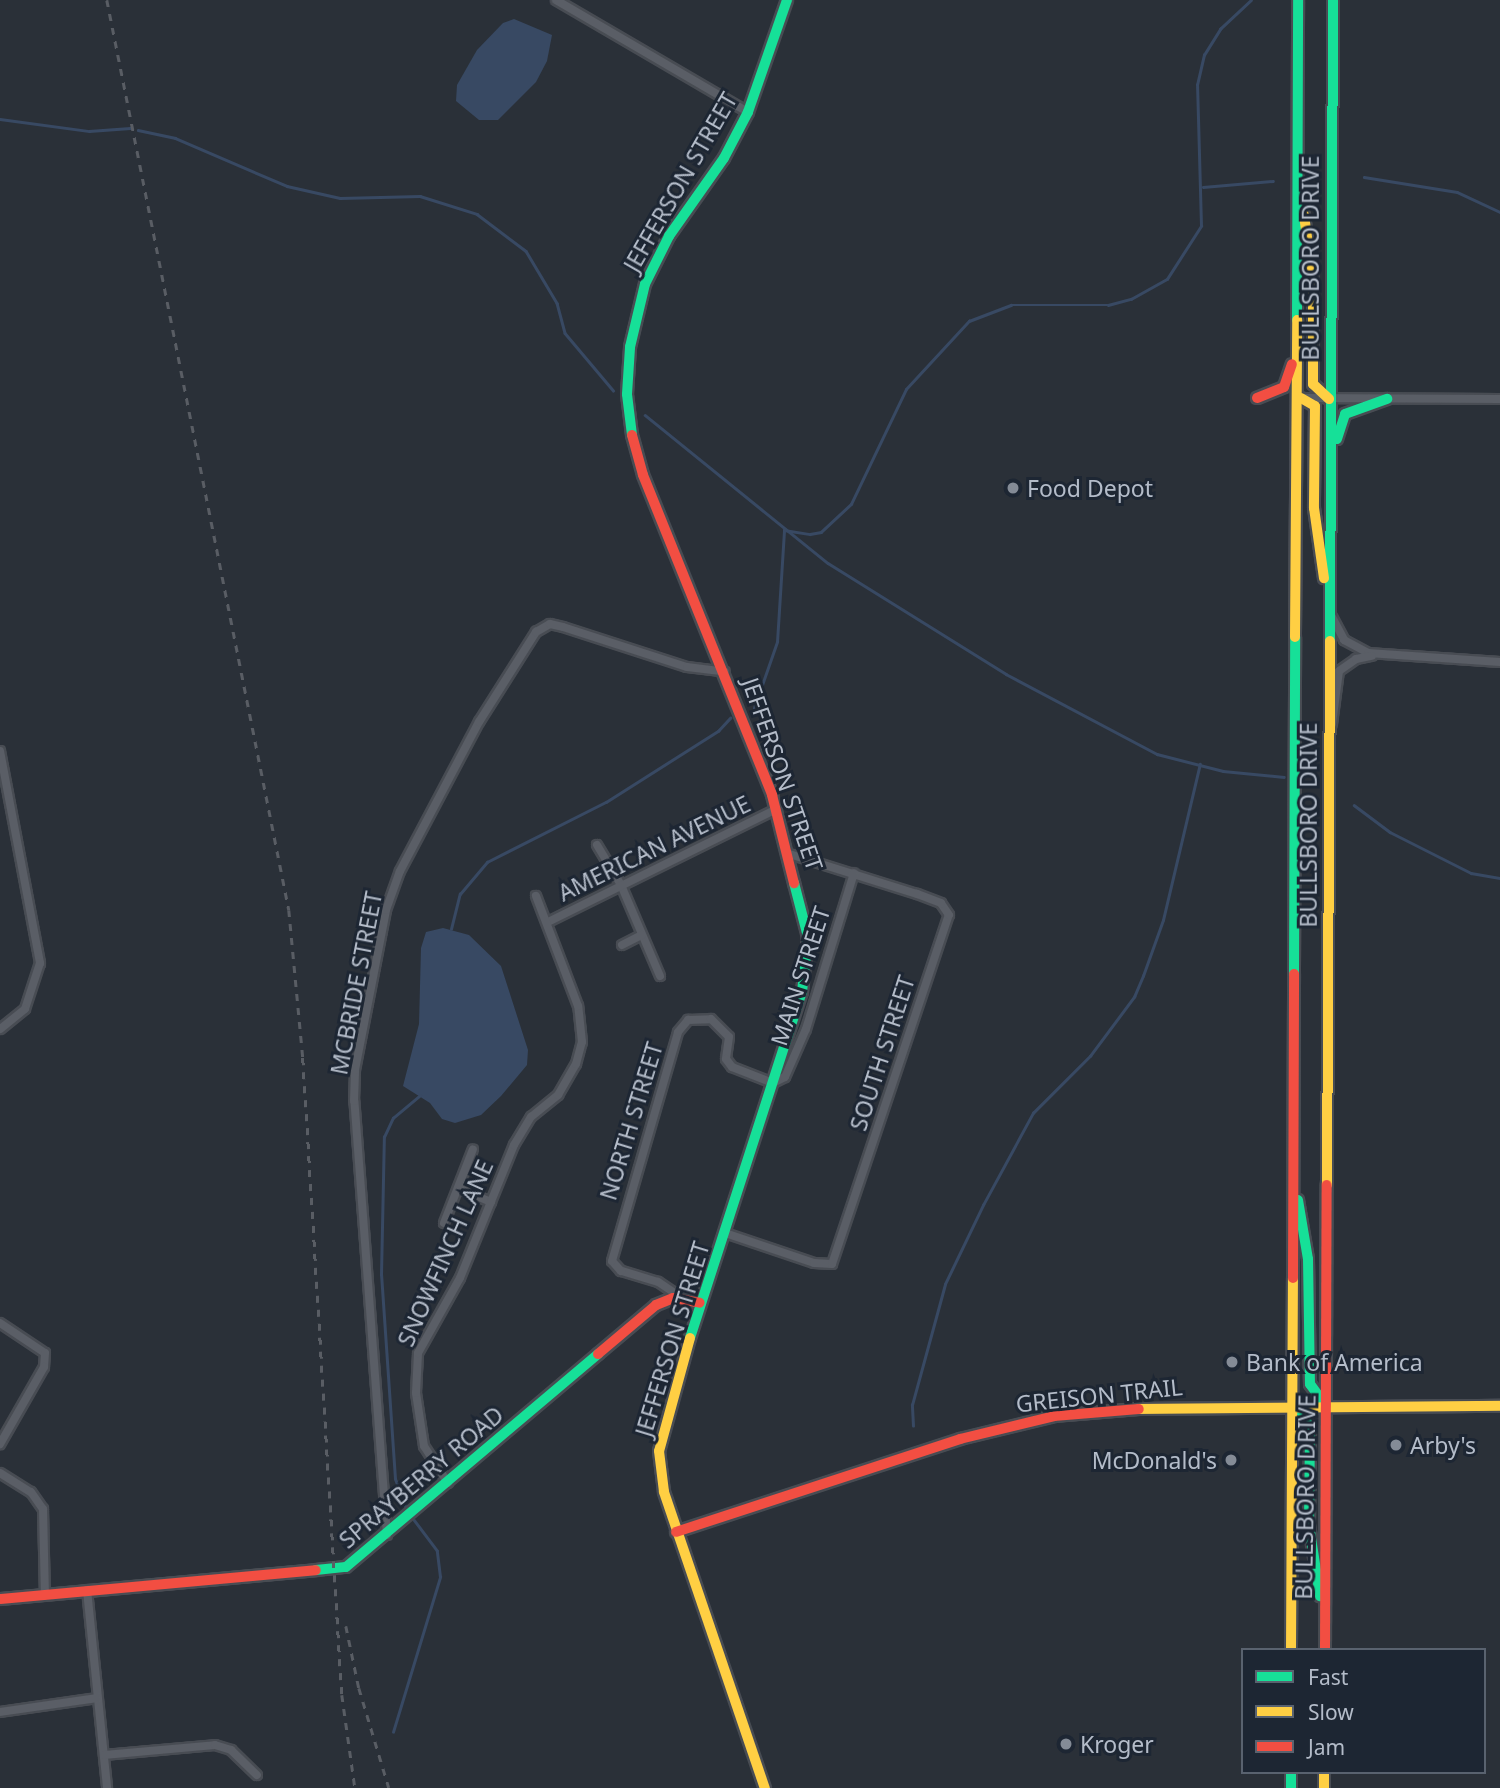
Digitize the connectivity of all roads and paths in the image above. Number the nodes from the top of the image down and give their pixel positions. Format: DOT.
graph roads {
  1 [pos="556,0"];
  2 [pos="787,0"];
  3 [pos="1298,0"];
  4 [pos="1333,0"];
  5 [pos="748,112"];
  6 [pos="1299,194"];
  7 [pos="1299,318"];
  8 [pos="1257,398"];
  9 [pos="1299,398"];
  10 [pos="1330,399"];
  11 [pos="1387,399"];
  12 [pos="1500,399"];
  13 [pos="1331,480"];
  14 [pos="1329,614"];
  15 [pos="1386,654"];
  16 [pos="1500,662"];
  17 [pos="725,672"];
  18 [pos="1329,732"];
  19 [pos="0,751"];
  20 [pos="776,809"];
  21 [pos="597,845"];
  22 [pos="789,854"];
  23 [pos="854,873"];
  24 [pos="621,885"];
  25 [pos="536,896"];
  26 [pos="548,922"];
  27 [pos="642,935"];
  28 [pos="622,945"];
  29 [pos="660,976"];
  30 [pos="0,1029"];
  31 [pos="773,1083"];
  32 [pos="473,1149"];
  33 [pos="1292,1174"];
  34 [pos="458,1188"];
  35 [pos="491,1202"];
  36 [pos="444,1223"];
  37 [pos="725,1233"];
  38 [pos="684,1299"];
  39 [pos="700,1303"];
  40 [pos="0,1323"];
  41 [pos="1292,1406"];
  42 [pos="1500,1406"];
  43 [pos="1327,1407"];
  44 [pos="0,1444"];
  45 [pos="0,1473"];
  46 [pos="448,1483"];
  47 [pos="676,1532"];
  48 [pos="387,1535"];
  49 [pos="87,1590"];
  50 [pos="45,1594"];
  51 [pos="0,1599"];
  52 [pos="1325,1612"];
  53 [pos="1291,1648"];
  54 [pos="1325,1648"];
  55 [pos="97,1698"];
  56 [pos="0,1712"];
  57 [pos="104,1755"];
  58 [pos="257,1775"];
  59 [pos="107,1788"];
  60 [pos="765,1788"];
  1 -- 5 [label="street"];
  2 -- 5 [label="main road, JEFFERSON STREET"];
  3 -- 6 [label="main road, BULLSBORO DRIVE"];
  4 -- 10 [label="main road, BULLSBORO DRIVE"];
  5 -- 17 [label="main road, JEFFERSON STREET"];
  6 -- 7 [label="main road, BULLSBORO DRIVE"];
  6 -- 10 [label="main road"];
  7 -- 8 [label="main road"];
  7 -- 9 [label="main road, BULLSBORO DRIVE"];
  9 -- 10 [label="street"];
  9 -- 14 [label="main road"];
  9 -- 33 [label="main road, BULLSBORO DRIVE"];
  10 -- 11 [label="street"];
  10 -- 13 [label="main road, BULLSBORO DRIVE"];
  11 -- 12 [label="street"];
  11 -- 13 [label="main road"];
  13 -- 14 [label="main road, BULLSBORO DRIVE"];
  14 -- 15 [label="street"];
  14 -- 18 [label="main road, BULLSBORO DRIVE"];
  15 -- 16 [label="street"];
  15 -- 18 [label="street"];
  17 -- 20 [label="main road, JEFFERSON STREET"];
  17 -- 48 [label="street, MCBRIDE STREET"];
  18 -- 43 [label="main road, BULLSBORO DRIVE"];
  19 -- 30 [label="street"];
  20 -- 22 [label="main road, JEFFERSON STREET"];
  20 -- 24 [label="street, AMERICAN AVENUE"];
  21 -- 24 [label="street"];
  22 -- 23 [label="street, SOUTH STREET"];
  22 -- 31 [label="main road, JEFFERSON STREET"];
  23 -- 31 [label="street, MAIN STREET"];
  23 -- 37 [label="street, SOUTH STREET"];
  24 -- 26 [label="street, AMERICAN AVENUE"];
  24 -- 27 [label="street"];
  25 -- 26 [label="street, SNOWFINCH LANE"];
  26 -- 35 [label="street, SNOWFINCH LANE"];
  27 -- 28 [label="street"];
  27 -- 29 [label="street"];
  31 -- 37 [label="main road, JEFFERSON STREET"];
  31 -- 38 [label="street, NORTH STREET"];
  32 -- 34 [label="street"];
  33 -- 41 [label="main road, BULLSBORO DRIVE"];
  33 -- 43 [label="main road"];
  34 -- 35 [label="street"];
  34 -- 36 [label="street"];
  35 -- 46 [label="street, SNOWFINCH LANE"];
  37 -- 39 [label="main road, JEFFERSON STREET"];
  38 -- 39 [label="main road"];
  38 -- 46 [label="main road, SPRAYBERRY ROAD"];
  39 -- 47 [label="main road, JEFFERSON STREET"];
  40 -- 44 [label="street"];
  41 -- 43 [label="main road, GREISON TRAIL"];
  41 -- 47 [label="main road, GREISON TRAIL"];
  41 -- 52 [label="main road"];
  41 -- 53 [label="main road, BULLSBORO DRIVE"];
  42 -- 43 [label="main road, GREISON TRAIL"];
  43 -- 52 [label="main road, BULLSBORO DRIVE"];
  45 -- 50 [label="street"];
  46 -- 48 [label="main road, SPRAYBERRY ROAD"];
  47 -- 60 [label="main road, JEFFERSON STREET"];
  48 -- 49 [label="main road, SPRAYBERRY ROAD"];
  49 -- 50 [label="main road, SPRAYBERRY ROAD"];
  49 -- 55 [label="street"];
  50 -- 51 [label="main road, SPRAYBERRY ROAD"];
  52 -- 54 [label="main road, BULLSBORO DRIVE"];
  55 -- 56 [label="street"];
  55 -- 57 [label="street"];
  57 -- 58 [label="street"];
  57 -- 59 [label="street"];
}
